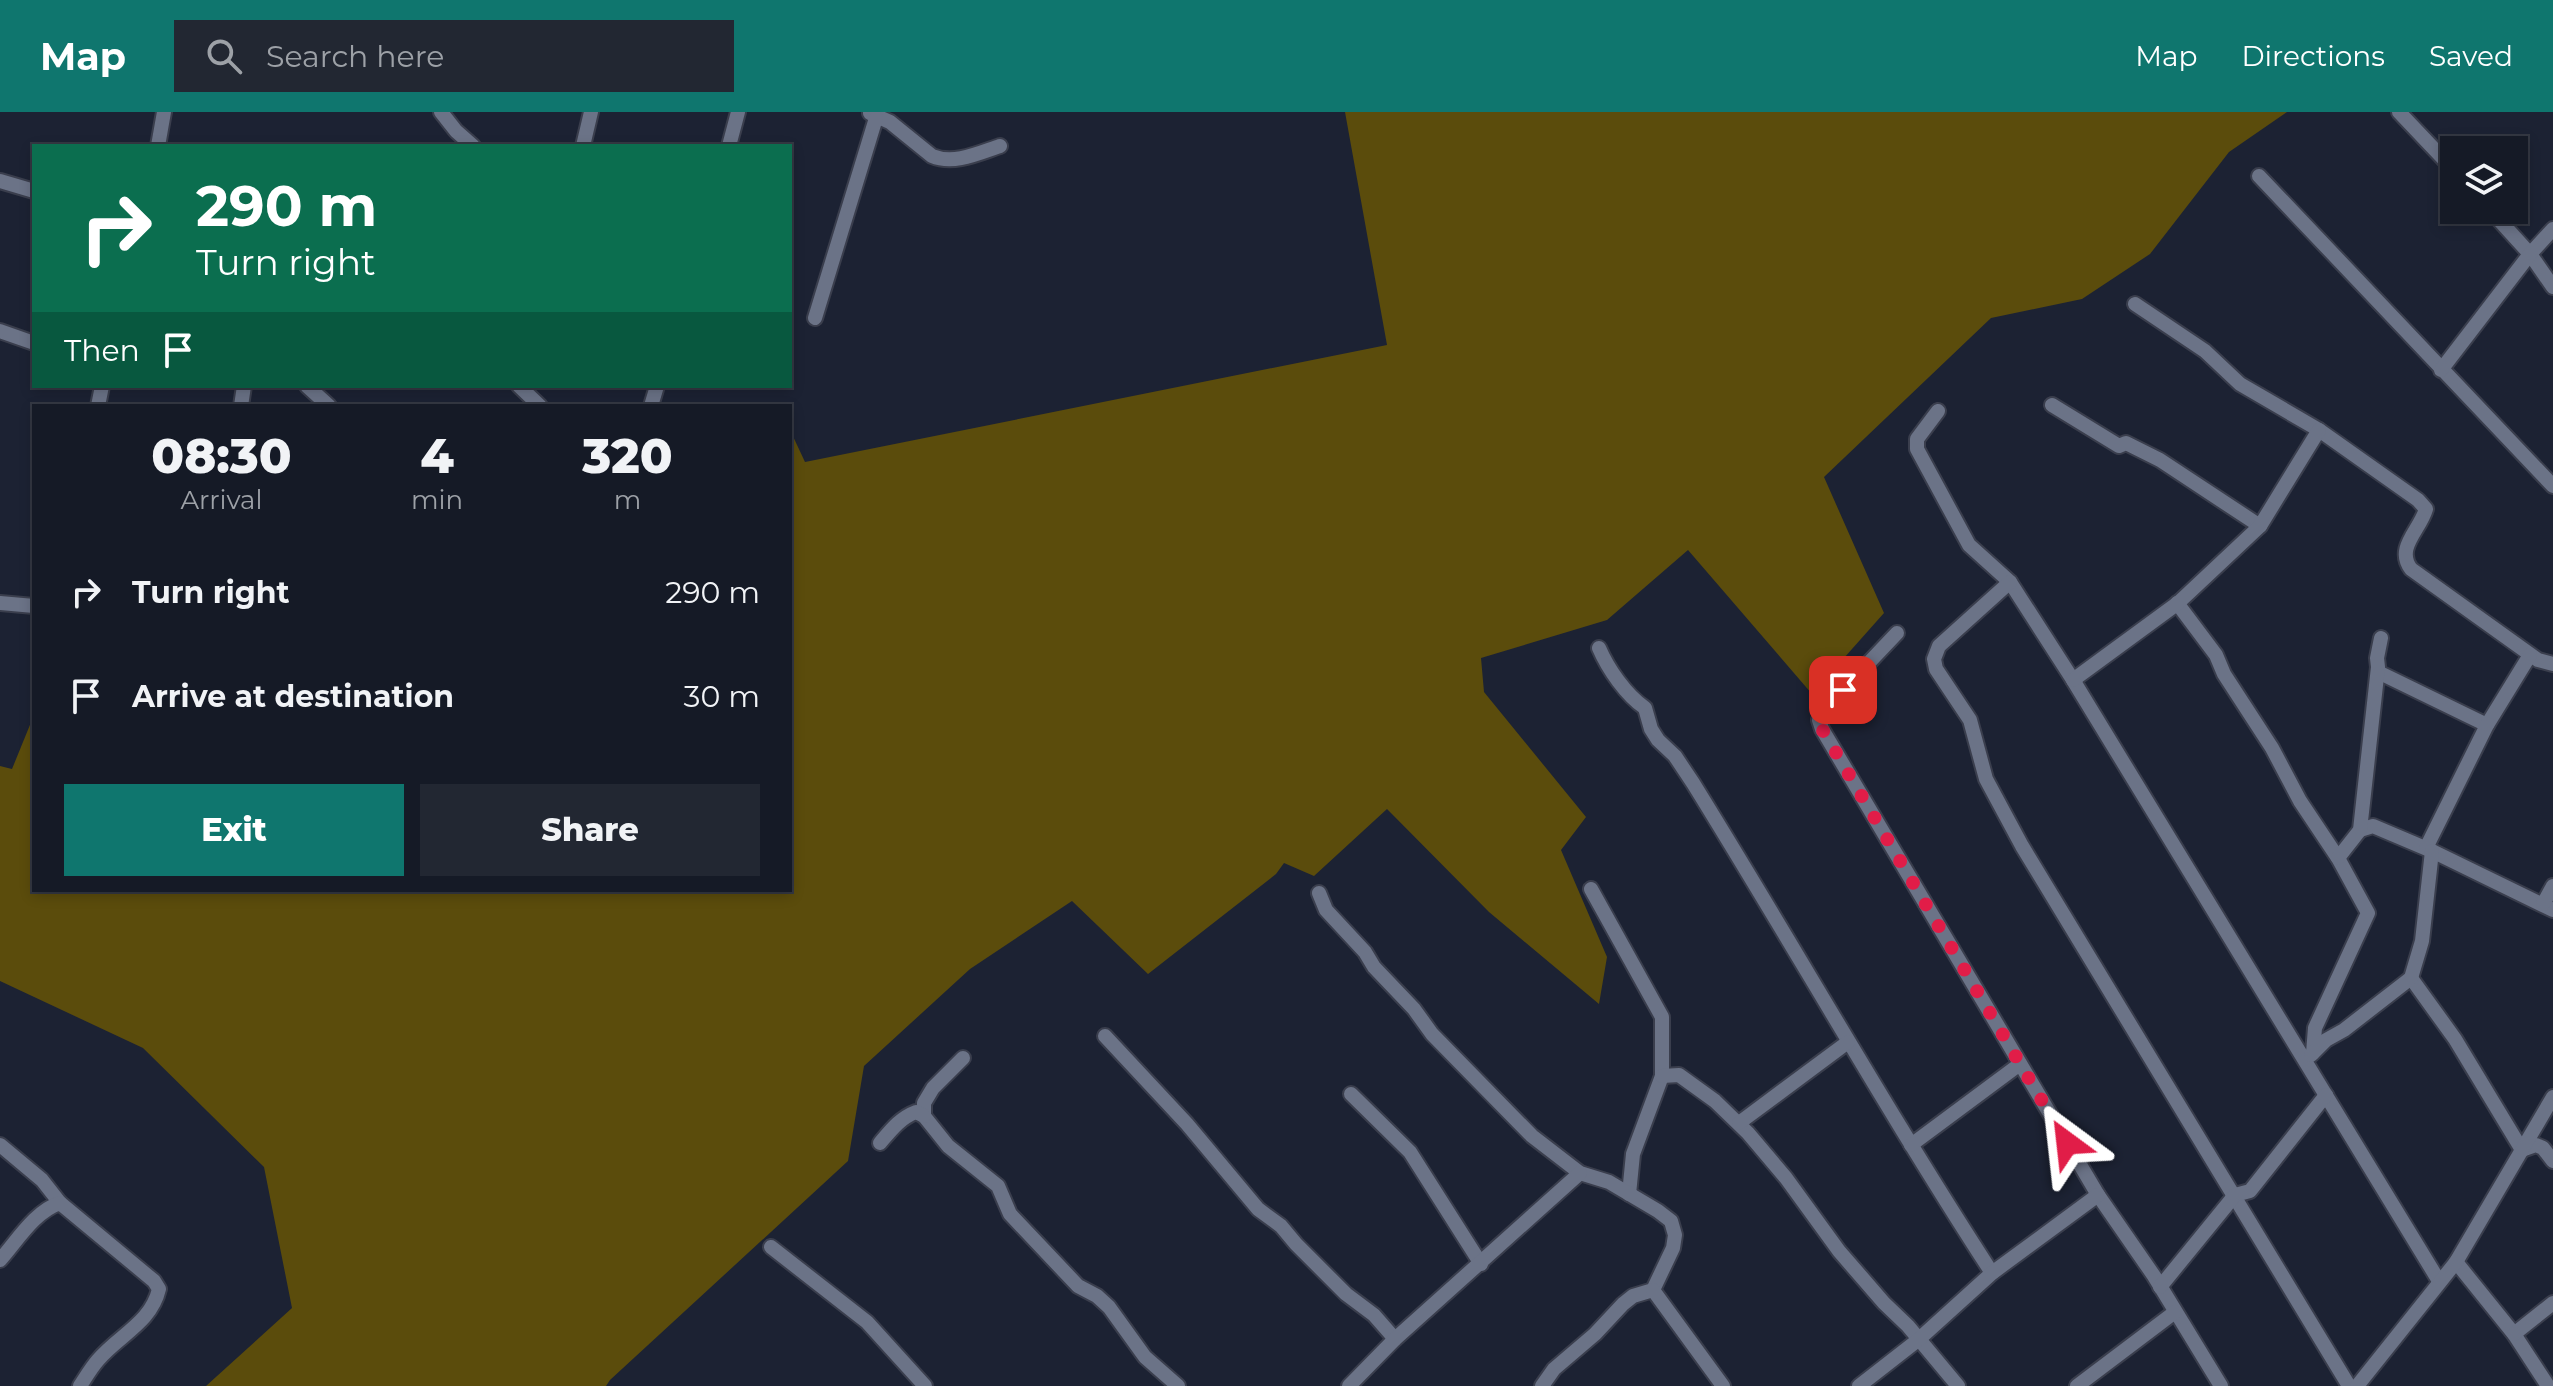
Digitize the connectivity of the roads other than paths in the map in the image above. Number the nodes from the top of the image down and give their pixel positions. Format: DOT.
graph roads {
  1 [pos="164,112"];
  2 [pos="441,112"];
  3 [pos="591,112"];
  4 [pos="738,112"];
  5 [pos="2399,112"];
  6 [pos="873,115"];
  7 [pos="158,144"];
  8 [pos="471,144"];
  9 [pos="583,144"];
  10 [pos="730,144"];
  11 [pos="1000,146"];
  12 [pos="2440,155"];
  13 [pos="2259,176"];
  14 [pos="0,181"];
  15 [pos="32,190"];
  16 [pos="2503,224"];
  17 [pos="2553,229"];
  18 [pos="2530,254"];
  19 [pos="2553,287"];
  20 [pos="2135,304"];
  21 [pos="815,318"];
  22 [pos="0,331"];
  23 [pos="32,342"];
  24 [pos="2441,370"];
  25 [pos="309,388"];
  26 [pos="521,388"];
  27 [pos="327,404"];
  28 [pos="538,404"];
  29 [pos="2052,405"];
  30 [pos="1938,411"];
  31 [pos="2319,430"];
  32 [pos="2553,486"];
  33 [pos="2260,526"];
  34 [pos="2010,582"];
  35 [pos="0,603"];
  36 [pos="2177,603"];
  37 [pos="32,606"];
  38 [pos="1897,633"];
  39 [pos="2381,638"];
  40 [pos="1599,648"];
  41 [pos="2530,655"];
  42 [pos="2553,664"];
  43 [pos="2378,672"];
  44 [pos="2073,680"];
  45 [pos="2487,725"];
  46 [pos="2360,830"];
  47 [pos="2429,850"];
  48 [pos="2338,858"];
  49 [pos="2553,886"];
  50 [pos="1591,889"];
  51 [pos="1319,893"];
  52 [pos="2548,907"];
  53 [pos="2411,978"];
  54 [pos="1105,1036"];
  55 [pos="1848,1042"];
  56 [pos="963,1058"];
  57 [pos="2309,1058"];
  58 [pos="2020,1064"];
  59 [pos="1662,1076"];
  60 [pos="1351,1094"];
  61 [pos="2326,1095"];
  62 [pos="2553,1097"];
  63 [pos="924,1116"];
  64 [pos="1739,1123"];
  65 [pos="880,1143"];
  66 [pos="0,1145"];
  67 [pos="1911,1145"];
  68 [pos="2522,1150"];
  69 [pos="2553,1161"];
  70 [pos="1580,1173"];
  71 [pos="1629,1194"];
  72 [pos="2098,1195"];
  73 [pos="2235,1195"];
  74 [pos="60,1203"];
  75 [pos="771,1247"];
  76 [pos="0,1260"];
  77 [pos="2456,1262"];
  78 [pos="1481,1264"];
  79 [pos="1992,1273"];
  80 [pos="2439,1281"];
  81 [pos="2160,1287"];
  82 [pos="1653,1290"];
  83 [pos="2553,1303"];
  84 [pos="2175,1312"];
  85 [pos="2514,1334"];
  86 [pos="1395,1339"];
  87 [pos="1918,1340"];
  88 [pos="2361,1384"];
  89 [pos="80,1386"];
  90 [pos="925,1386"];
  91 [pos="1178,1386"];
  92 [pos="1349,1386"];
  93 [pos="1542,1386"];
  94 [pos="1723,1386"];
  95 [pos="1859,1386"];
  96 [pos="1958,1386"];
  97 [pos="2077,1386"];
  98 [pos="2221,1386"];
  99 [pos="2548,1386"];
  1 -- 7 [label="street"];
  2 -- 8 [label="street"];
  3 -- 9 [label="street"];
  4 -- 10 [label="street"];
  5 -- 12 [label="street"];
  6 -- 11 [label="street"];
  6 -- 21 [label="street"];
  13 -- 24 [label="street"];
  14 -- 15 [label="street"];
  16 -- 18 [label="street"];
  17 -- 18 [label="street"];
  18 -- 19 [label="street"];
  18 -- 24 [label="street"];
  20 -- 31 [label="street"];
  22 -- 23 [label="street"];
  24 -- 32 [label="street"];
  25 -- 27 [label="street"];
  26 -- 28 [label="street"];
  29 -- 33 [label="street"];
  30 -- 34 [label="street"];
  31 -- 33 [label="street"];
  31 -- 41 [label="street"];
  33 -- 36 [label="street"];
  34 -- 44 [label="street"];
  34 -- 73 [label="street"];
  35 -- 37 [label="street"];
  36 -- 44 [label="street"];
  36 -- 48 [label="street"];
  38 -- 58 [label="street"];
  39 -- 43 [label="street"];
  40 -- 55 [label="street"];
  41 -- 42 [label="street"];
  41 -- 45 [label="street"];
  43 -- 45 [label="street"];
  43 -- 46 [label="street"];
  44 -- 57 [label="street"];
  45 -- 47 [label="street"];
  46 -- 47 [label="street"];
  46 -- 48 [label="street"];
  47 -- 52 [label="street"];
  47 -- 53 [label="street"];
  48 -- 57 [label="street"];
  49 -- 52 [label="street"];
  50 -- 59 [label="street"];
  51 -- 70 [label="street"];
  53 -- 57 [label="street"];
  53 -- 68 [label="street"];
  54 -- 86 [label="street"];
  55 -- 64 [label="street"];
  55 -- 67 [label="street"];
  56 -- 63 [label="street"];
  57 -- 61 [label="street"];
  58 -- 67 [label="street"];
  58 -- 72 [label="street"];
  59 -- 64 [label="street"];
  59 -- 71 [label="street"];
  60 -- 78 [label="street"];
  61 -- 73 [label="street"];
  61 -- 80 [label="street"];
  62 -- 68 [label="street"];
  63 -- 65 [label="street"];
  63 -- 91 [label="street"];
  64 -- 87 [label="street"];
  66 -- 74 [label="street"];
  67 -- 79 [label="street"];
  68 -- 69 [label="street"];
  68 -- 77 [label="street"];
  70 -- 71 [label="street"];
  70 -- 78 [label="street"];
  71 -- 82 [label="street"];
  72 -- 79 [label="street"];
  72 -- 81 [label="street"];
  73 -- 81 [label="street"];
  73 -- 88 [label="street"];
  74 -- 76 [label="street"];
  74 -- 89 [label="street"];
  75 -- 90 [label="street"];
  77 -- 80 [label="street"];
  77 -- 85 [label="street"];
  78 -- 86 [label="street"];
  79 -- 87 [label="street"];
  80 -- 88 [label="street"];
  81 -- 84 [label="street"];
  82 -- 93 [label="street"];
  82 -- 94 [label="street"];
  83 -- 85 [label="street"];
  84 -- 97 [label="street"];
  84 -- 98 [label="street"];
  85 -- 99 [label="street"];
  86 -- 92 [label="street"];
  87 -- 95 [label="street"];
  87 -- 96 [label="street"];
}
